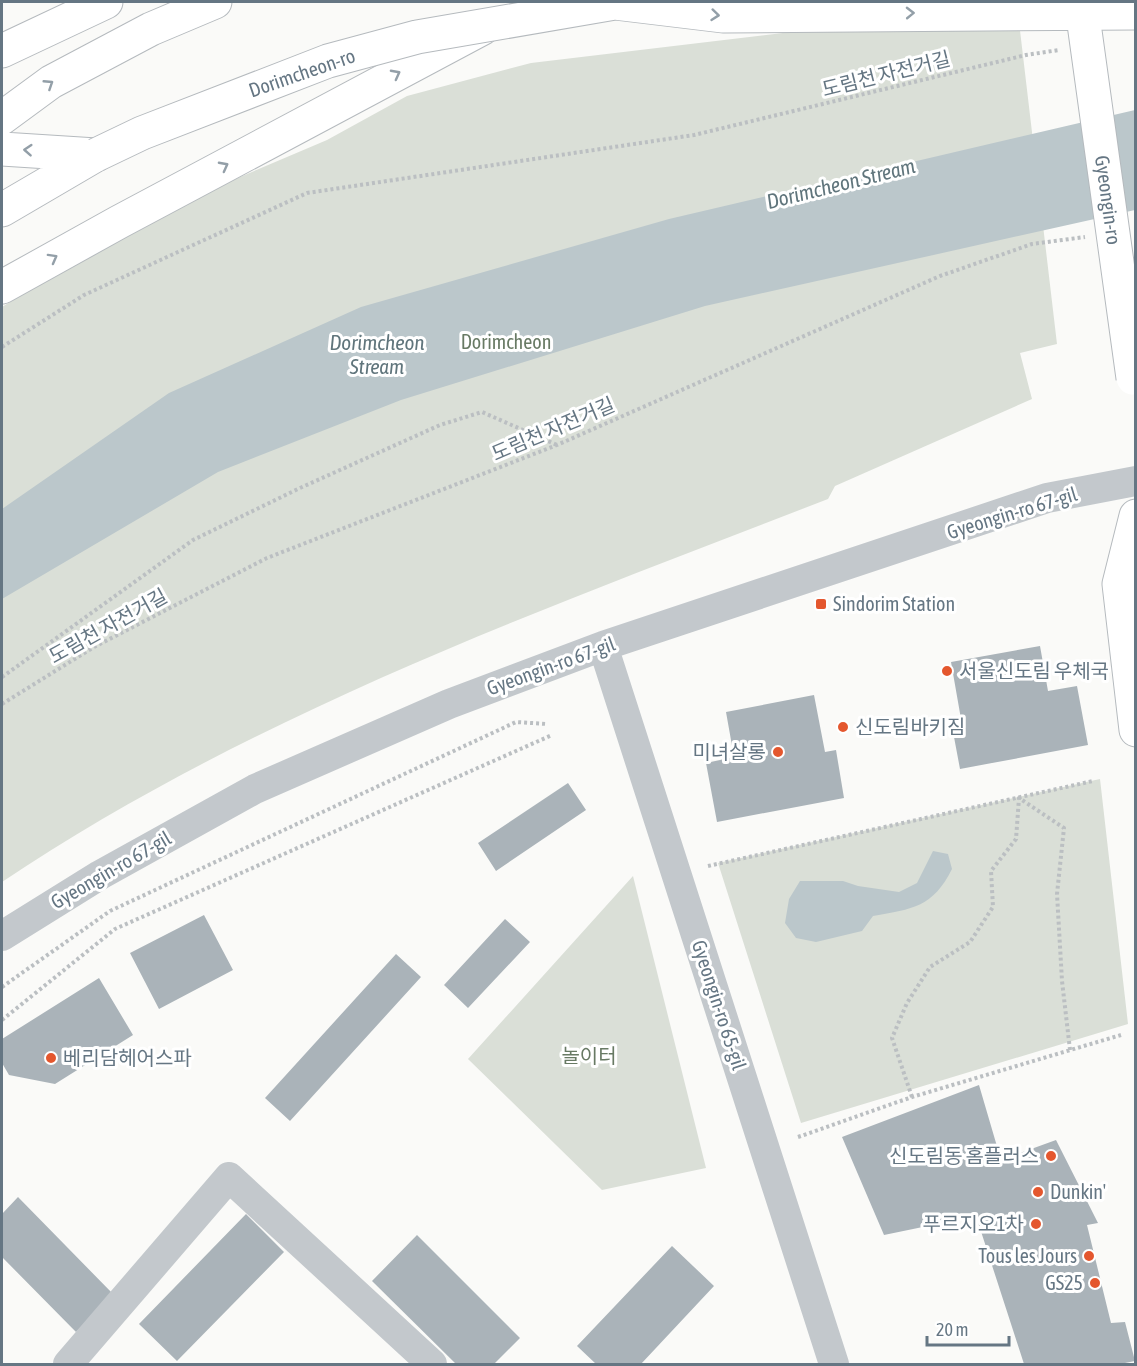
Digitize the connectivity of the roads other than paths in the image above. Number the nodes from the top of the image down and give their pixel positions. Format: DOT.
graph roads {
  1 [pos="106,2"];
  2 [pos="215,2"];
  3 [pos="533,2"];
  4 [pos="620,2"];
  5 [pos="1081,2"];
  6 [pos="1136,13"];
  7 [pos="2,51"];
  8 [pos="2,118"];
  9 [pos="2,149"];
  10 [pos="96,155"];
  11 [pos="2,210"];
  12 [pos="2,287"];
  13 [pos="1134,388"];
  14 [pos="1136,481"];
  15 [pos="1136,516"];
  16 [pos="603,646"];
  17 [pos="1136,730"];
  18 [pos="2,936"];
  19 [pos="69,1365"];
  20 [pos="432,1365"];
  21 [pos="834,1365"];
  1 -- 7 [label="main road"];
  8 -- 2 [label="main road, one-way"];
  12 -- 3 [label="main road, one-way"];
  4 -- 6 [label="main road, Dorimcheon-ro, one-way, bridge"];
  4 -- 10 [label="main road, Dorimcheon-ro, bridge"];
  5 -- 13 [label="main road, Gyeongin-ro, bridge"];
  10 -- 9 [label="main road, one-way"];
  10 -- 11 [label="main road, Dorimcheon-ro"];
  14 -- 16 [label="street, Gyeongin-ro 67-gil"];
  15 -- 17 [label="main road"];
  16 -- 18 [label="street, Gyeongin-ro 67-gil"];
  16 -- 21 [label="street, Gyeongin-ro 65-gil"];
  19 -- 20 [label="street"];
}
